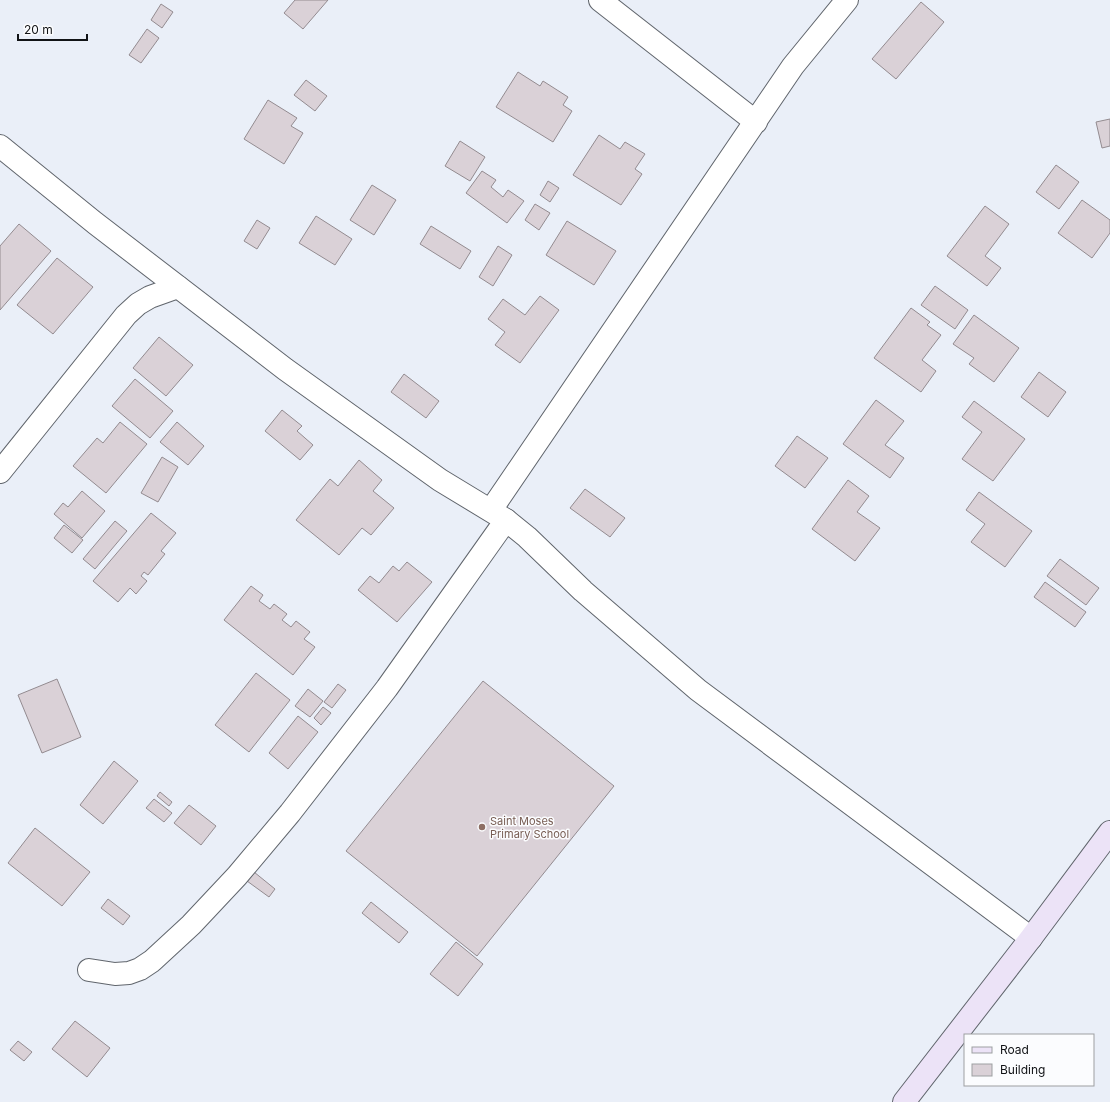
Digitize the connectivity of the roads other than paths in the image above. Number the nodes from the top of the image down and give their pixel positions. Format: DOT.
graph roads {
  1 [pos="600,0"];
  2 [pos="847,0"];
  3 [pos="756,122"];
  4 [pos="0,146"];
  5 [pos="178,287"];
  6 [pos="0,472"];
  7 [pos="498,515"];
  8 [pos="1110,832"];
  9 [pos="1031,938"];
  10 [pos="89,970"];
  11 [pos="904,1102"];
  1 -- 3 [label="street"];
  2 -- 3 [label="street"];
  3 -- 7 [label="street"];
  4 -- 5 [label="street"];
  5 -- 6 [label="street"];
  5 -- 7 [label="street"];
  7 -- 9 [label="street"];
  7 -- 10 [label="street"];
  8 -- 9 [label="main road"];
  9 -- 11 [label="main road"];
}
